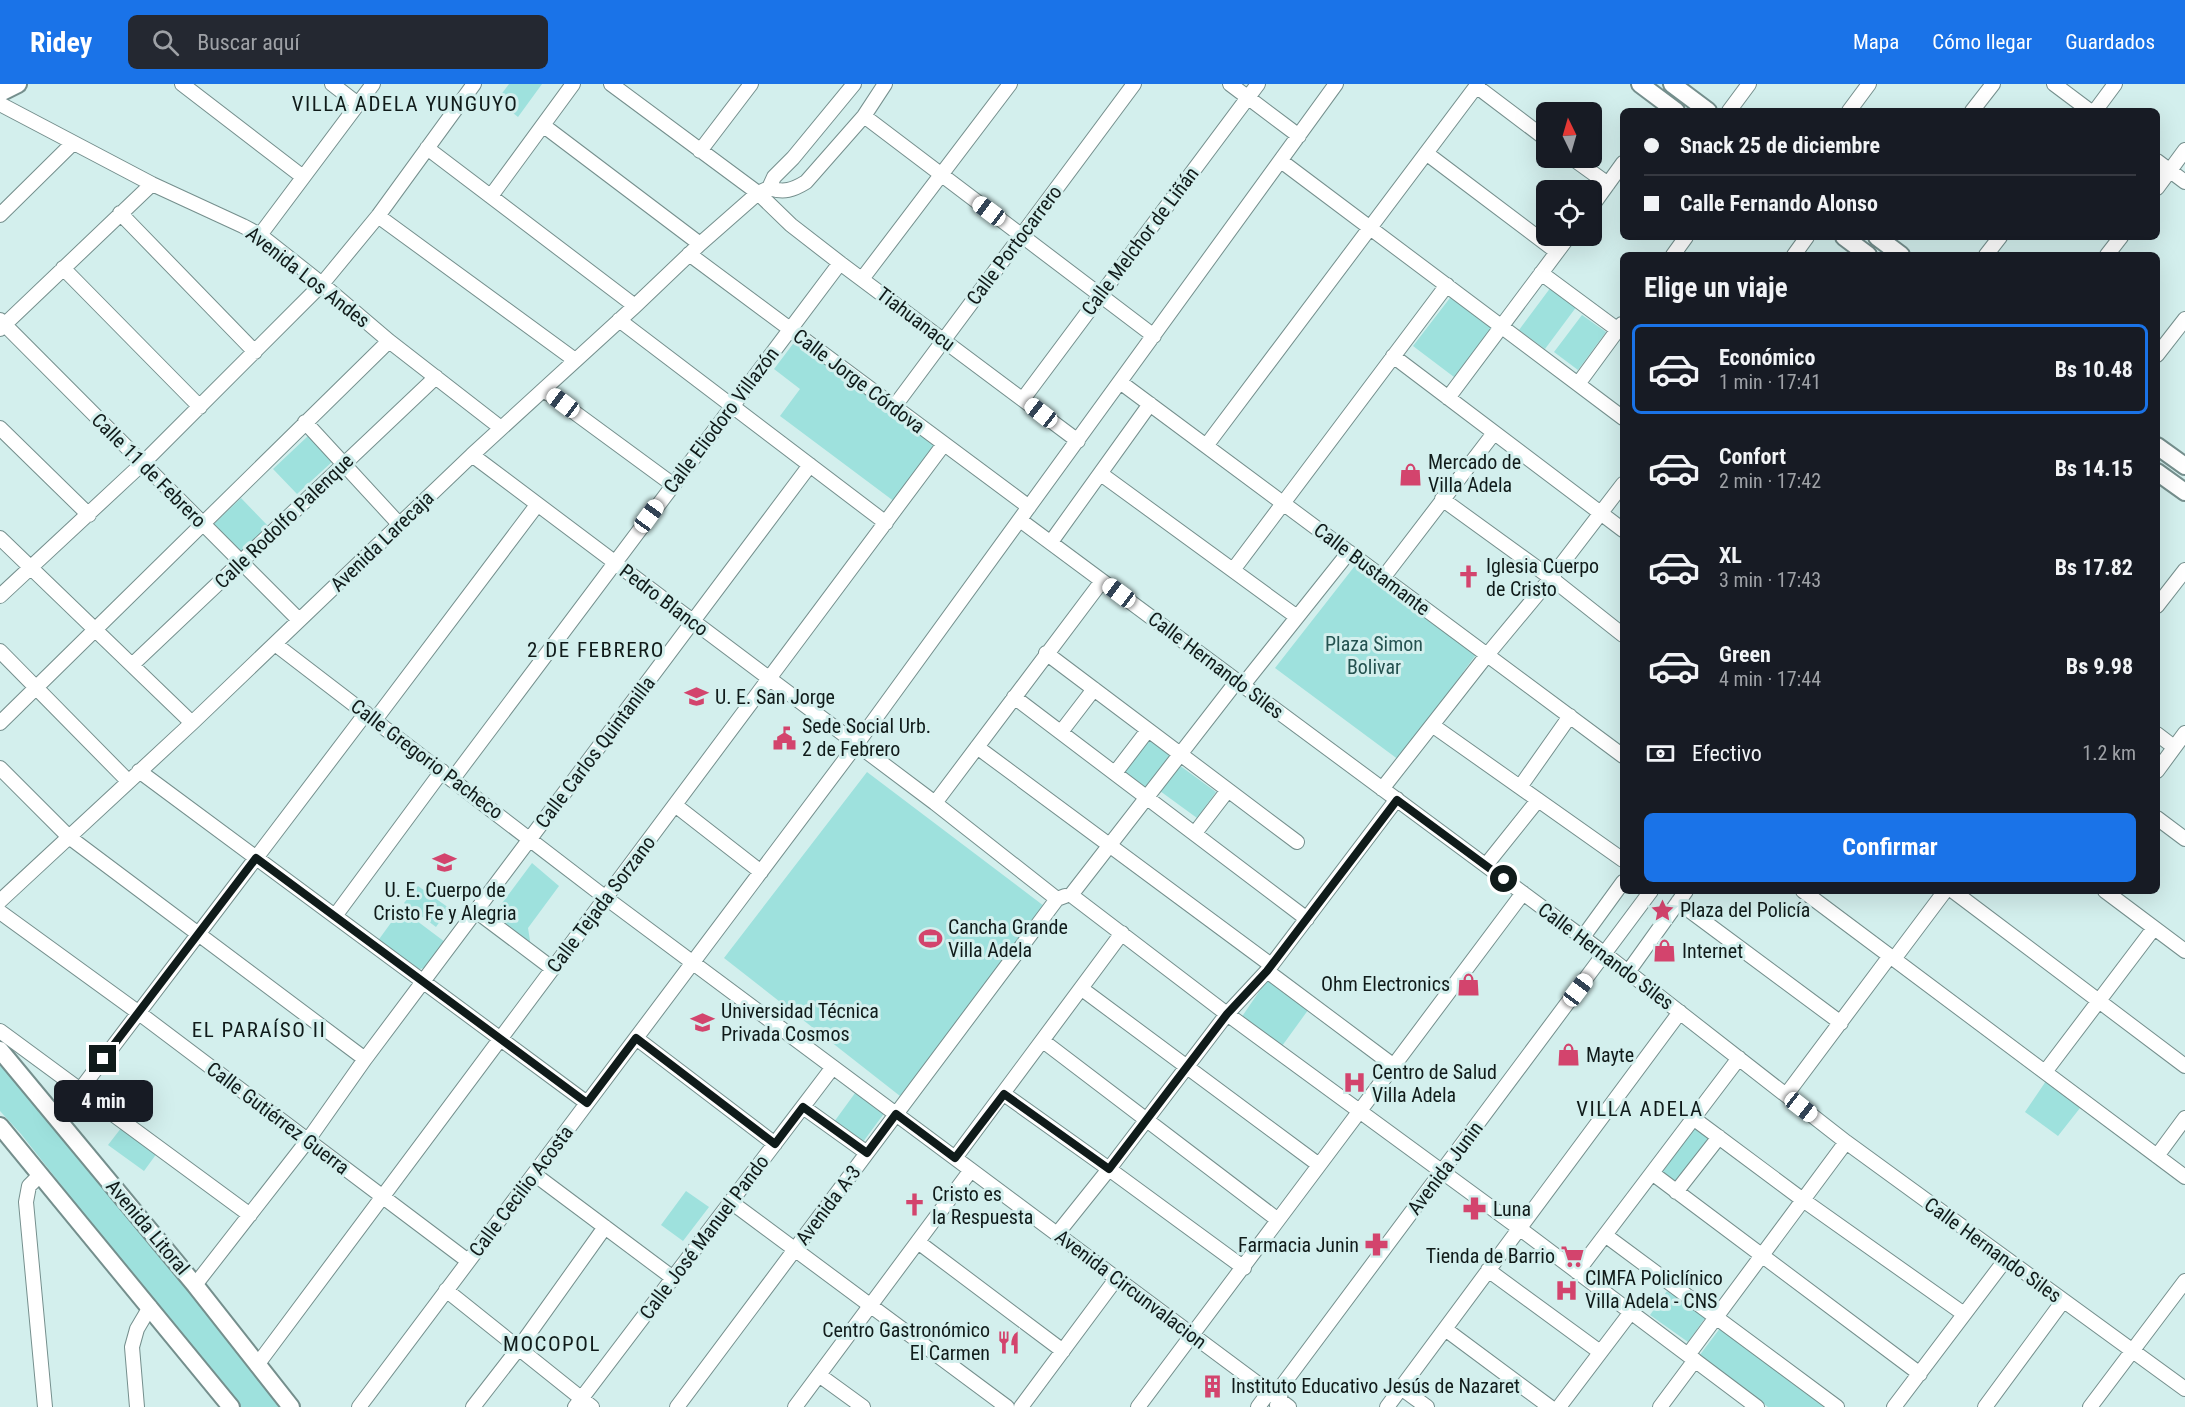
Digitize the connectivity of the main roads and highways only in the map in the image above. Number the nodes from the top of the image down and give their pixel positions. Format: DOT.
graph roads {
  1 [pos="18,84"];
  2 [pos="1640,84"];
  3 [pos="1672,84"];
  4 [pos="0,93"];
  5 [pos="1668,108"];
  6 [pos="1704,108"];
  7 [pos="1848,240"];
  8 [pos="1881,240"];
  9 [pos="1864,252"];
  10 [pos="1897,252"];
  11 [pos="2160,448"];
  12 [pos="2185,466"];
  13 [pos="2160,473"];
  14 [pos="2185,492"];
  15 [pos="0,1050"];
  16 [pos="0,1126"];
  17 [pos="231,1407"];
  18 [pos="291,1407"];
  1 -- 4 [label="main road"];
  2 -- 5 [label="main road"];
  3 -- 6 [label="main road"];
  7 -- 9 [label="main road"];
  8 -- 10 [label="main road"];
  11 -- 12 [label="main road"];
  13 -- 14 [label="main road"];
  15 -- 18 [label="main road, Avenida Litoral"];
  16 -- 17 [label="main road"];
}
